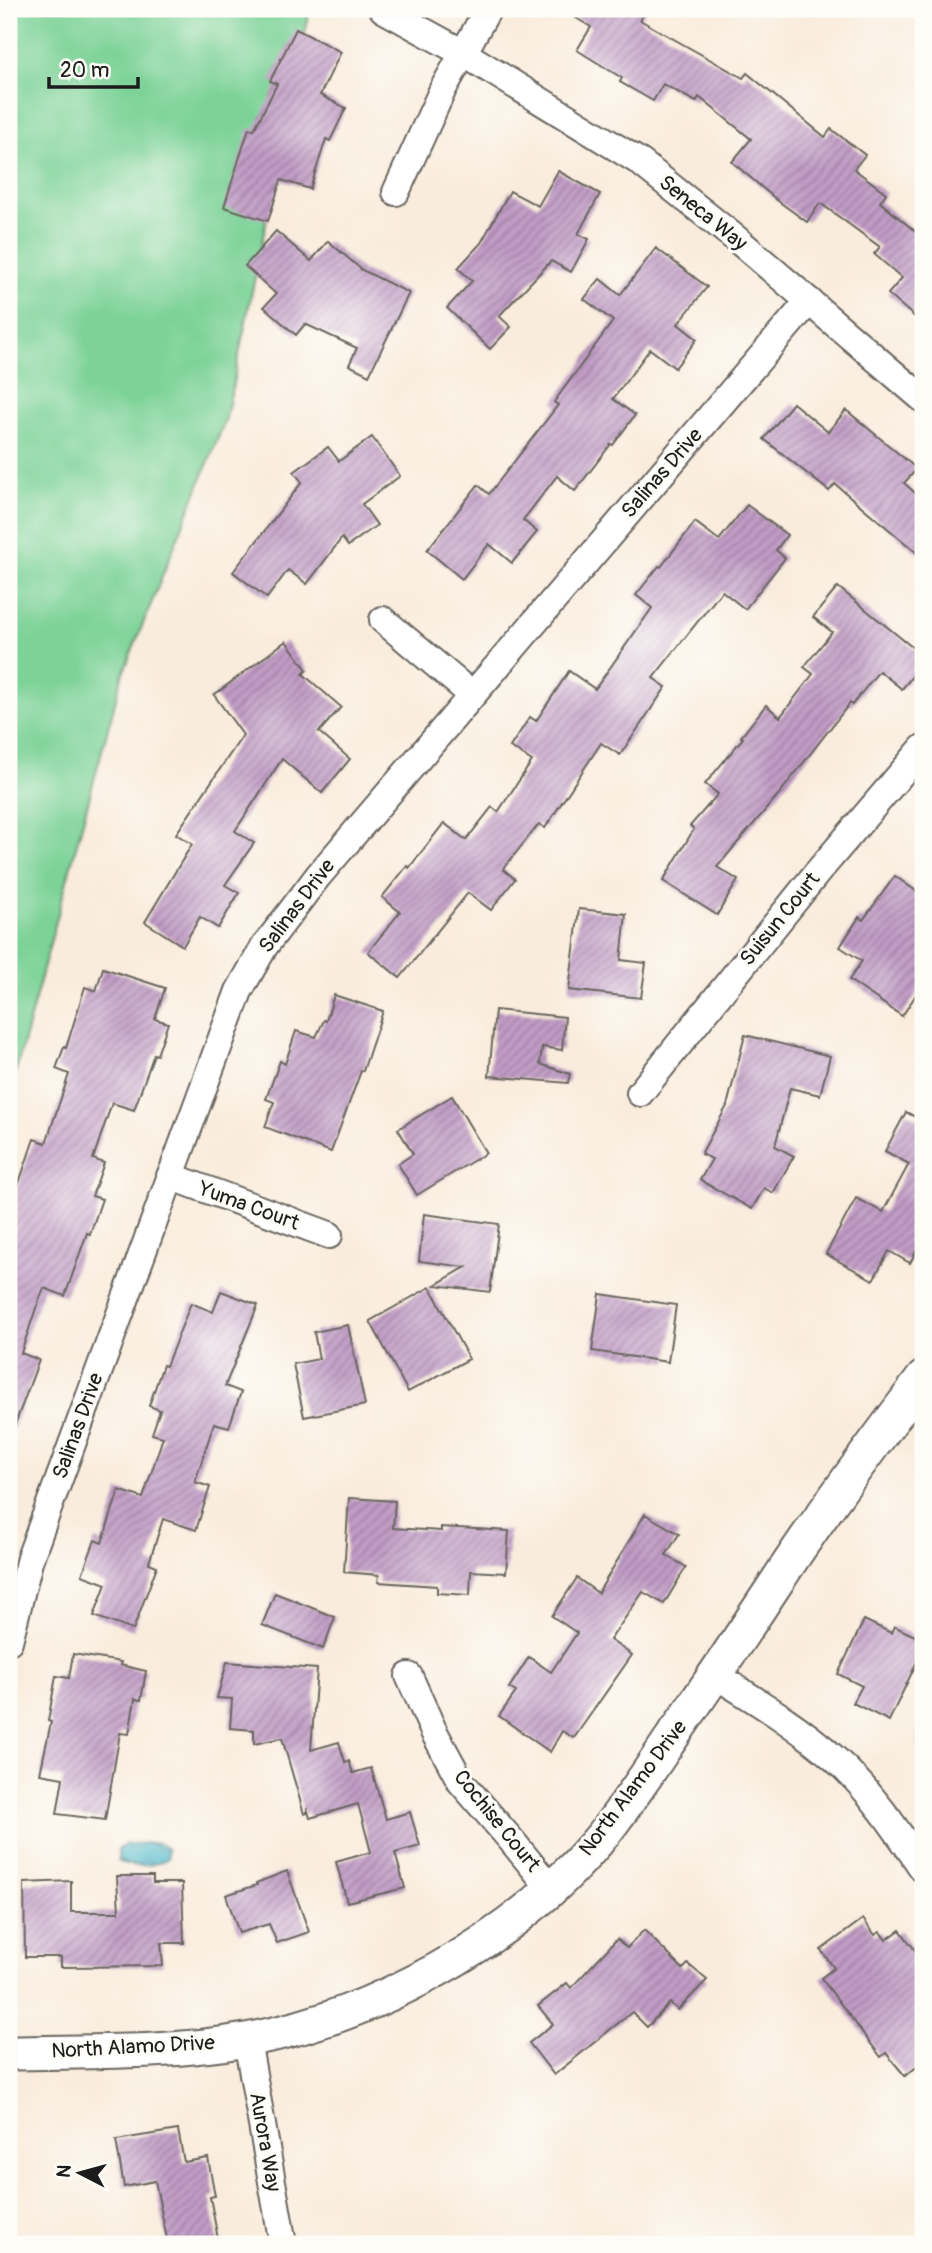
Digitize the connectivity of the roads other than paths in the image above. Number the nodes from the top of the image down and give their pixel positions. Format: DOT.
graph roads {
  1 [pos="383,9"];
  2 [pos="488,9"];
  3 [pos="463,53"];
  4 [pos="396,192"];
  5 [pos="809,301"];
  6 [pos="923,399"];
  7 [pos="383,620"];
  8 [pos="471,694"];
  9 [pos="923,748"];
  10 [pos="640,1093"];
  11 [pos="170,1176"];
  12 [pos="329,1235"];
  13 [pos="923,1378"];
  14 [pos="9,1641"];
  15 [pos="715,1675"];
  16 [pos="409,1676"];
  17 [pos="923,1869"];
  18 [pos="551,1889"];
  19 [pos="247,2040"];
  20 [pos="9,2053"];
  21 [pos="283,2244"];
  1 -- 3 [label="street, Seneca Way"];
  2 -- 3 [label="street"];
  3 -- 4 [label="street"];
  3 -- 5 [label="street, Seneca Way"];
  5 -- 6 [label="street, Seneca Way"];
  5 -- 8 [label="street, Salinas Drive"];
  7 -- 8 [label="street"];
  8 -- 11 [label="street, Salinas Drive"];
  9 -- 10 [label="street, Suisun Court"];
  11 -- 12 [label="street, Yuma Court"];
  11 -- 14 [label="street, Salinas Drive"];
  13 -- 15 [label="street, North Alamo Drive"];
  15 -- 17 [label="street"];
  15 -- 18 [label="street, North Alamo Drive"];
  16 -- 18 [label="street, Cochise Court"];
  18 -- 19 [label="street, North Alamo Drive"];
  19 -- 20 [label="street, North Alamo Drive"];
  19 -- 21 [label="street, Aurora Way"];
}
